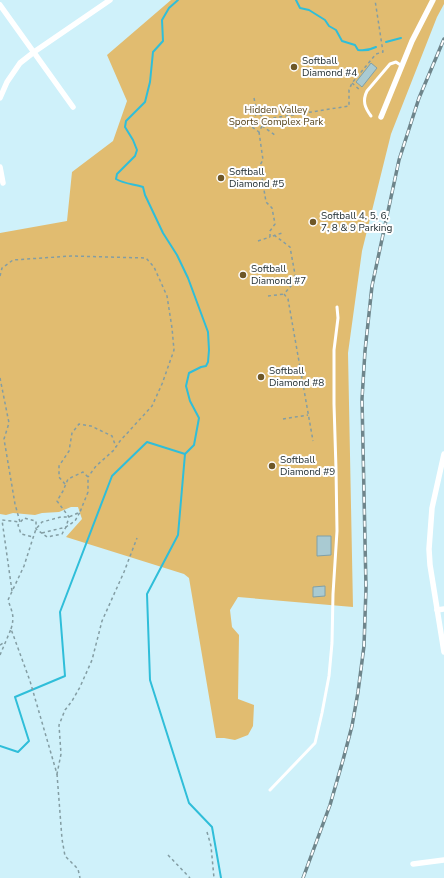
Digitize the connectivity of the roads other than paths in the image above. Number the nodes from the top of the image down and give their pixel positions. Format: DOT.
graph roads {
  1 [pos="110,0"];
  2 [pos="433,0"];
  3 [pos="0,5"];
  4 [pos="34,52"];
  5 [pos="402,66"];
  6 [pos="0,98"];
  7 [pos="73,108"];
  8 [pos="371,116"];
  9 [pos="381,116"];
  10 [pos="0,167"];
  11 [pos="3,184"];
  12 [pos="337,307"];
  13 [pos="444,454"];
  14 [pos="444,609"];
  15 [pos="438,610"];
  16 [pos="444,652"];
  17 [pos="270,790"];
  18 [pos="444,860"];
  19 [pos="413,864"];
  1 -- 4 [label="street"];
  2 -- 5 [label="street"];
  3 -- 4 [label="street"];
  4 -- 6 [label="street"];
  4 -- 7 [label="street"];
  5 -- 8 [label="lane"];
  5 -- 9 [label="street"];
  10 -- 11 [label="street"];
  12 -- 17 [label="lane"];
  13 -- 15 [label="street"];
  14 -- 15 [label="street"];
  15 -- 16 [label="street"];
  18 -- 19 [label="street"];
}
